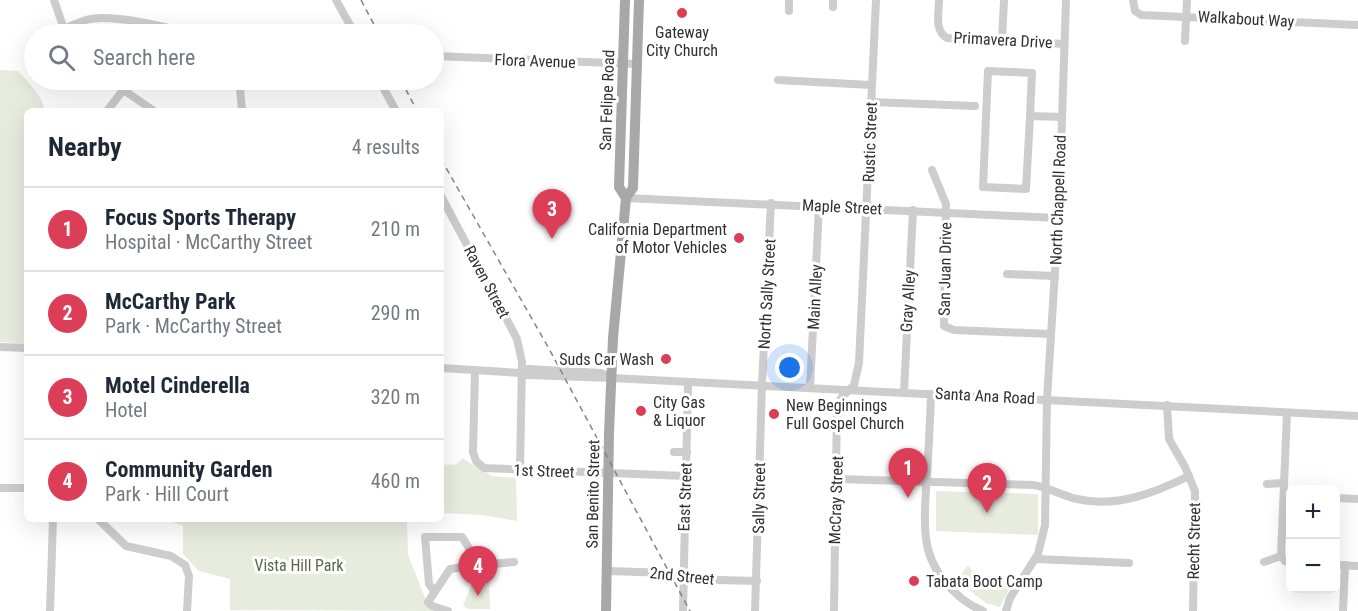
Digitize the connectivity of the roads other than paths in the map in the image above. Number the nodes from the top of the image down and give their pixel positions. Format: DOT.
graph roads {
  1 [pos="54,0"];
  2 [pos="336,0"];
  3 [pos="625,0"];
  4 [pos="639,0"];
  5 [pos="789,0"];
  6 [pos="876,0"];
  7 [pos="939,0"];
  8 [pos="1004,0"];
  9 [pos="1066,0"];
  10 [pos="1133,0"];
  11 [pos="1187,0"];
  12 [pos="789,11"];
  13 [pos="1186,16"];
  14 [pos="63,24"];
  15 [pos="80,24"];
  16 [pos="144,24"];
  17 [pos="349,24"];
  18 [pos="1358,25"];
  19 [pos="1002,41"];
  20 [pos="1185,41"];
  21 [pos="1064,44"];
  22 [pos="444,56"];
  23 [pos="623,63"];
  24 [pos="637,64"];
  25 [pos="778,80"];
  26 [pos="872,85"];
  27 [pos="123,90"];
  28 [pos="125,90"];
  29 [pos="240,90"];
  30 [pos="384,90"];
  31 [pos="871,102"];
  32 [pos="975,106"];
  33 [pos="109,108"];
  34 [pos="150,108"];
  35 [pos="242,108"];
  36 [pos="394,108"];
  37 [pos="1030,116"];
  38 [pos="1062,117"];
  39 [pos="932,170"];
  40 [pos="626,198"];
  41 [pos="444,202"];
  42 [pos="771,203"];
  43 [pos="819,206"];
  44 [pos="867,208"];
  45 [pos="913,210"];
  46 [pos="946,212"];
  47 [pos="1058,218"];
  48 [pos="1007,274"];
  49 [pos="1055,276"];
  50 [pos="1050,334"];
  51 [pos="0,347"];
  52 [pos="24,348"];
  53 [pos="444,368"];
  54 [pos="475,370"];
  55 [pos="522,373"];
  56 [pos="612,378"];
  57 [pos="688,382"];
  58 [pos="762,385"];
  59 [pos="810,388"];
  60 [pos="837,389"];
  61 [pos="851,389"];
  62 [pos="904,392"];
  63 [pos="931,394"];
  64 [pos="1047,399"];
  65 [pos="1167,405"];
  66 [pos="837,410"];
  67 [pos="1287,413"];
  68 [pos="1358,417"];
  69 [pos="674,452"];
  70 [pos="687,452"];
  71 [pos="520,470"];
  72 [pos="609,474"];
  73 [pos="686,476"];
  74 [pos="1189,476"];
  75 [pos="837,479"];
  76 [pos="927,482"];
  77 [pos="1284,483"];
  78 [pos="1267,484"];
  79 [pos="1046,487"];
  80 [pos="0,488"];
  81 [pos="24,488"];
  82 [pos="1286,492"];
  83 [pos="1340,498"];
  84 [pos="1358,499"];
  85 [pos="1286,506"];
  86 [pos="54,522"];
  87 [pos="101,522"];
  88 [pos="1281,556"];
  89 [pos="1036,559"];
  90 [pos="1286,561"];
  91 [pos="514,562"];
  92 [pos="1264,562"];
  93 [pos="1129,563"];
  94 [pos="470,566"];
  95 [pos="1340,566"];
  96 [pos="1345,566"];
  97 [pos="1358,566"];
  98 [pos="607,571"];
  99 [pos="683,579"];
  100 [pos="757,581"];
  101 [pos="434,591"];
  102 [pos="444,610"];
  103 [pos="50,611"];
  104 [pos="187,611"];
  105 [pos="606,611"];
  106 [pos="682,611"];
  107 [pos="755,611"];
  108 [pos="834,611"];
  109 [pos="983,611"];
  110 [pos="1006,611"];
  111 [pos="1193,611"];
  112 [pos="1343,611"];
  1 -- 14 [label="street"];
  2 -- 17 [label="street"];
  3 -- 23 [label="main road, San Felipe Road"];
  4 -- 24 [label="main road, San Felipe Road"];
  5 -- 12 [label="street"];
  6 -- 26 [label="street, Rustic Street"];
  7 -- 19 [label="street, Primavera Drive"];
  8 -- 19 [label="street"];
  9 -- 21 [label="street, North Chappell Road"];
  10 -- 13 [label="street, Walkabout Way"];
  11 -- 13 [label="street"];
  13 -- 18 [label="street, Walkabout Way"];
  13 -- 20 [label="street"];
  15 -- 16 [label="street"];
  19 -- 21 [label="street, Primavera Drive"];
  21 -- 38 [label="street, North Chappell Road"];
  22 -- 23 [label="street, Flora Avenue"];
  23 -- 24 [label="street, Flora Avenue"];
  23 -- 40 [label="main road, San Felipe Road"];
  24 -- 40 [label="main road, San Felipe Road"];
  25 -- 26 [label="street"];
  26 -- 31 [label="street, Rustic Street"];
  27 -- 33 [label="street"];
  28 -- 34 [label="street"];
  29 -- 35 [label="street"];
  30 -- 36 [label="street"];
  31 -- 32 [label="street"];
  31 -- 44 [label="street, Rustic Street"];
  37 -- 37 [label="street"];
  37 -- 38 [label="street"];
  38 -- 47 [label="street, North Chappell Road"];
  39 -- 46 [label="street"];
  40 -- 42 [label="street, Maple Street"];
  40 -- 56 [label="main road, San Felipe Road"];
  41 -- 55 [label="street, Raven Street"];
  42 -- 43 [label="street, Maple Street"];
  42 -- 58 [label="street, North Sally Street"];
  43 -- 44 [label="street, Maple Street"];
  43 -- 59 [label="street, Main Alley"];
  44 -- 45 [label="street, Maple Street"];
  44 -- 61 [label="street, Rustic Street"];
  45 -- 46 [label="street, Maple Street"];
  45 -- 62 [label="street, Gray Alley"];
  46 -- 47 [label="street, Maple Street"];
  46 -- 50 [label="street, San Juan Drive"];
  47 -- 49 [label="street, North Chappell Road"];
  48 -- 49 [label="street"];
  49 -- 50 [label="street, North Chappell Road"];
  50 -- 64 [label="street, North Chappell Road"];
  51 -- 52 [label="street"];
  53 -- 54 [label="street, Santa Ana Road"];
  54 -- 55 [label="street, Santa Ana Road"];
  54 -- 71 [label="street, 1st Street"];
  55 -- 56 [label="street, Santa Ana Road"];
  55 -- 71 [label="street, Raven Street"];
  56 -- 57 [label="street, Santa Ana Road"];
  56 -- 72 [label="main road, San Benito Street"];
  57 -- 58 [label="street, Santa Ana Road"];
  57 -- 70 [label="street, East Street"];
  58 -- 59 [label="street, Santa Ana Road"];
  58 -- 100 [label="street, Sally Street"];
  59 -- 60 [label="street, Santa Ana Road"];
  60 -- 61 [label="street, Santa Ana Road"];
  60 -- 66 [label="street, McCray Street"];
  61 -- 62 [label="street, Santa Ana Road"];
  61 -- 66 [label="street, Rustic Street"];
  62 -- 63 [label="street, Santa Ana Road"];
  63 -- 64 [label="street, Santa Ana Road"];
  63 -- 76 [label="street"];
  64 -- 65 [label="street, Santa Ana Road"];
  64 -- 79 [label="street, North Chappell Road"];
  65 -- 67 [label="street, Santa Ana Road"];
  65 -- 74 [label="street, Recht Street"];
  66 -- 75 [label="street, McCray Street"];
  67 -- 68 [label="street, Santa Ana Road"];
  67 -- 77 [label="street"];
  69 -- 70 [label="street"];
  70 -- 73 [label="street, East Street"];
  71 -- 72 [label="street, 1st Street"];
  72 -- 73 [label="street, 1st Street"];
  72 -- 98 [label="main road, San Benito Street"];
  73 -- 99 [label="street, East Street"];
  74 -- 79 [label="street"];
  74 -- 111 [label="street, Recht Street"];
  75 -- 76 [label="street"];
  75 -- 108 [label="street, McCray Street"];
  76 -- 79 [label="street"];
  76 -- 109 [label="street"];
  77 -- 78 [label="street"];
  77 -- 82 [label="street"];
  79 -- 89 [label="street, North Chappell Road"];
  80 -- 81 [label="street"];
  83 -- 84 [label="street"];
  85 -- 88 [label="street"];
  86 -- 103 [label="street"];
  87 -- 104 [label="street"];
  88 -- 90 [label="street"];
  88 -- 92 [label="street"];
  89 -- 93 [label="street"];
  89 -- 110 [label="street"];
  91 -- 94 [label="street"];
  94 -- 101 [label="street"];
  94 -- 101 [label="street"];
  95 -- 96 [label="street"];
  96 -- 97 [label="street"];
  96 -- 112 [label="street"];
  98 -- 99 [label="street, 2nd Street"];
  98 -- 105 [label="main road, San Benito Street"];
  99 -- 100 [label="street, 2nd Street"];
  99 -- 106 [label="street, East Street"];
  100 -- 107 [label="street, Sally Street"];
  101 -- 102 [label="street"];
}
